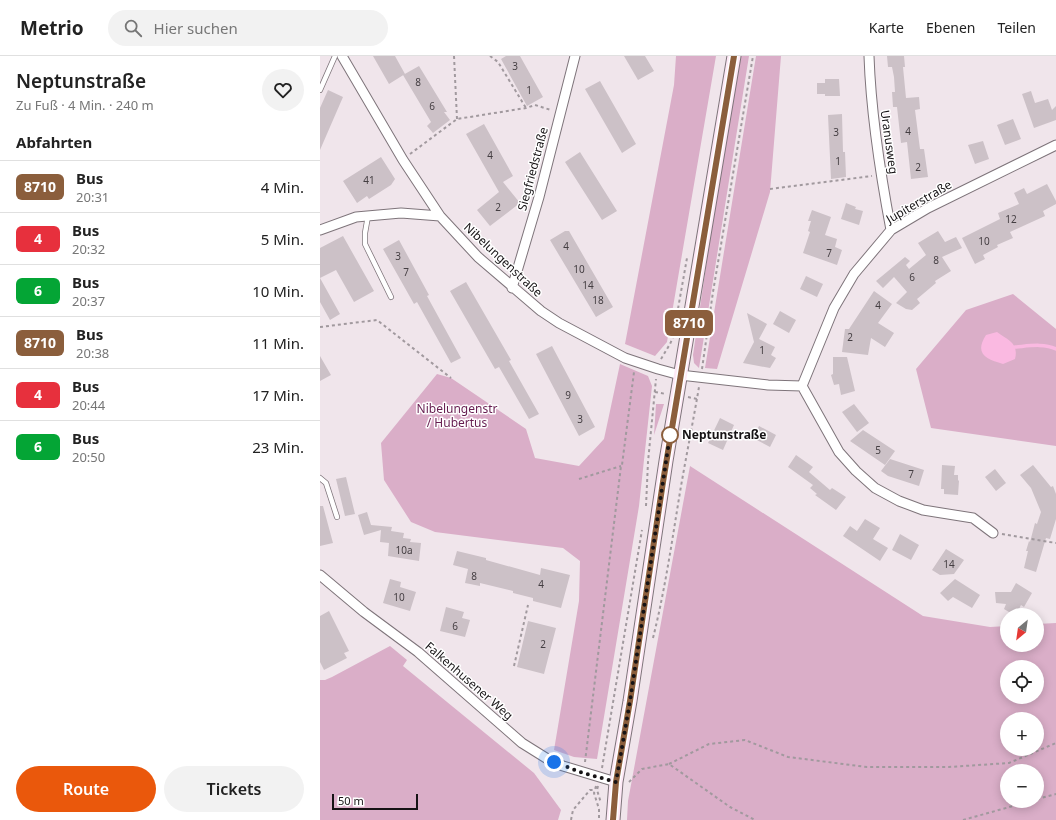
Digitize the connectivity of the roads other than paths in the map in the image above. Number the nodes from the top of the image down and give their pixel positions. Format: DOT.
graph roads {
  1 [pos="335,56"];
  2 [pos="342,56"];
  3 [pos="575,56"];
  4 [pos="734,56"];
  5 [pos="869,56"];
  6 [pos="320,90"];
  7 [pos="1056,145"];
  8 [pos="368,216"];
  9 [pos="440,216"];
  10 [pos="320,230"];
  11 [pos="891,230"];
  12 [pos="512,288"];
  13 [pos="391,297"];
  14 [pos="680,375"];
  15 [pos="802,386"];
  16 [pos="320,478"];
  17 [pos="337,517"];
  18 [pos="993,533"];
  19 [pos="320,575"];
  20 [pos="616,782"];
  21 [pos="613,820"];
  1 -- 6 [label="lane"];
  2 -- 9 [label="street, Nibelungenstraße"];
  3 -- 12 [label="street, Siegfriedstraße"];
  4 -- 14 [label="main road"];
  5 -- 11 [label="street, Uranusweg"];
  7 -- 11 [label="street, Jupiterstraße"];
  8 -- 9 [label="street"];
  8 -- 10 [label="street"];
  8 -- 13 [label="lane"];
  9 -- 12 [label="street, Nibelungenstraße"];
  11 -- 15 [label="street, Jupiterstraße"];
  12 -- 14 [label="street, Nibelungenstraße"];
  14 -- 15 [label="street"];
  14 -- 20 [label="main road"];
  15 -- 18 [label="street"];
  16 -- 17 [label="lane"];
  19 -- 20 [label="street, Falkenhusener Weg"];
  20 -- 21 [label="main road"];
}
